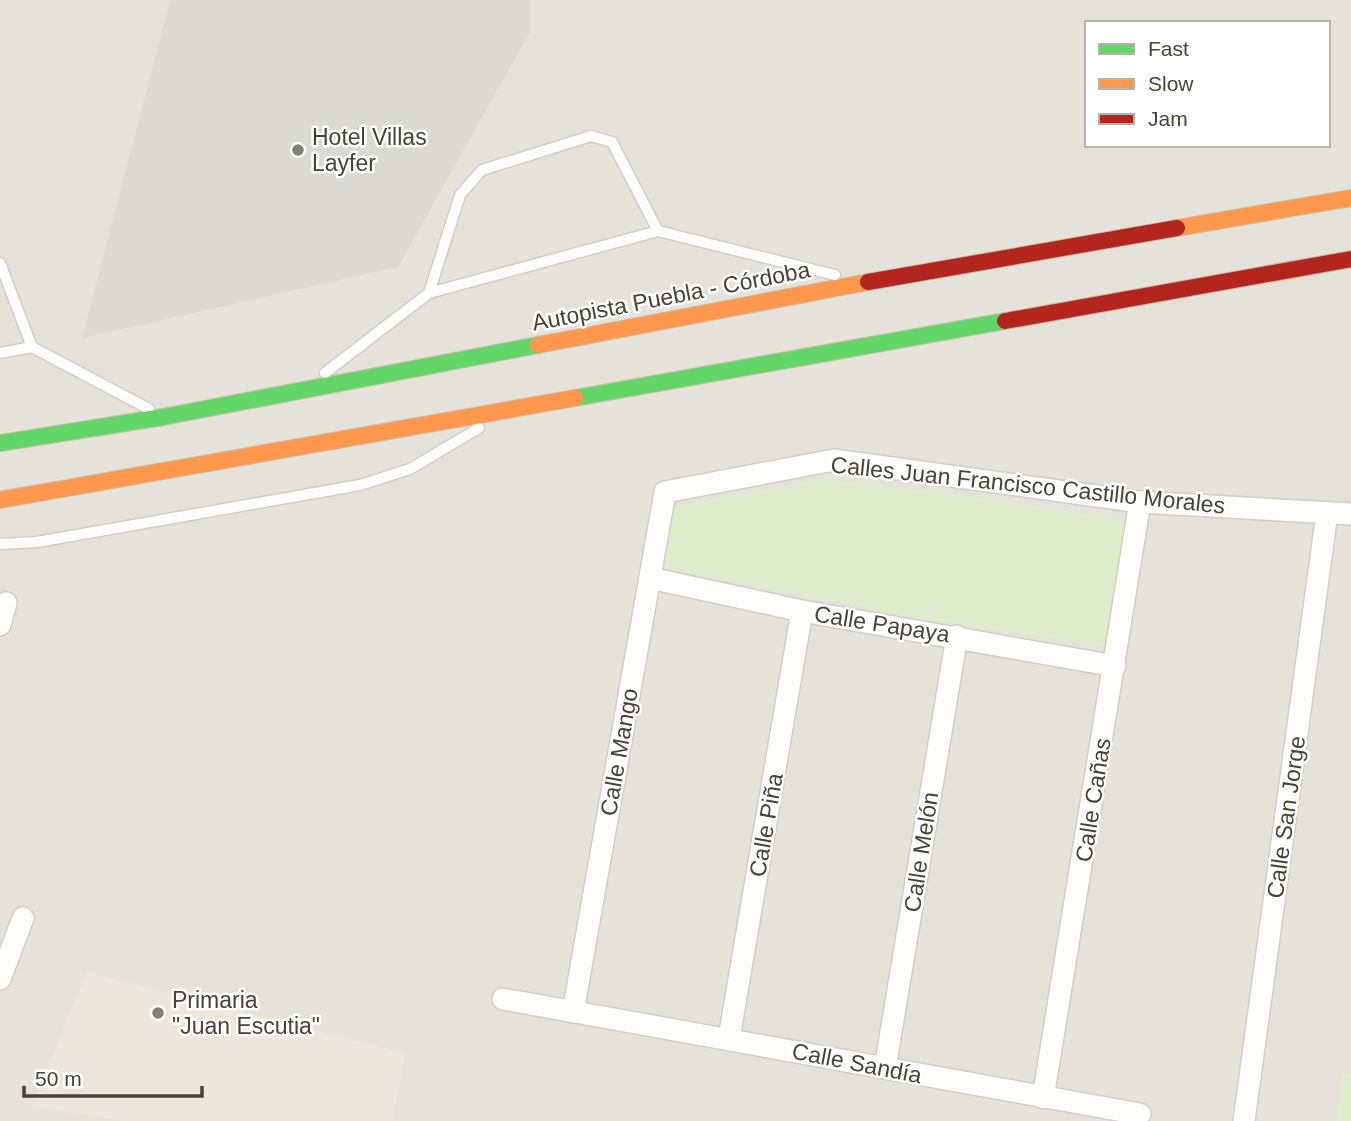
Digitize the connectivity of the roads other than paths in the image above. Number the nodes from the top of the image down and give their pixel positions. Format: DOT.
graph roads {
  1 [pos="1351,198"];
  2 [pos="658,232"];
  3 [pos="1351,259"];
  4 [pos="0,263"];
  5 [pos="865,282"];
  6 [pos="429,293"];
  7 [pos="32,347"];
  8 [pos="0,353"];
  9 [pos="303,390"];
  10 [pos="512,409"];
  11 [pos="163,417"];
  12 [pos="0,443"];
  13 [pos="665,492"];
  14 [pos="0,500"];
  15 [pos="1140,502"];
  16 [pos="1327,513"];
  17 [pos="1351,514"];
  18 [pos="0,544"];
  19 [pos="650,578"];
  20 [pos="6,603"];
  21 [pos="802,611"];
  22 [pos="0,625"];
  23 [pos="957,636"];
  24 [pos="1115,666"];
  25 [pos="23,918"];
  26 [pos="0,979"];
  27 [pos="503,999"];
  28 [pos="573,1012"];
  29 [pos="729,1038"];
  30 [pos="885,1068"];
  31 [pos="1043,1098"];
  32 [pos="1140,1114"];
  33 [pos="1244,1121"];
  1 -- 5 [label="highway, Autopista Puebla - Córdoba"];
  2 -- 5 [label="lane"];
  2 -- 6 [label="lane"];
  2 -- 6 [label="lane"];
  3 -- 10 [label="highway"];
  4 -- 7 [label="lane"];
  5 -- 9 [label="highway, Autopista Puebla - Córdoba"];
  6 -- 9 [label="lane"];
  7 -- 8 [label="lane"];
  7 -- 11 [label="lane"];
  9 -- 11 [label="highway, Autopista Puebla - Córdoba"];
  10 -- 14 [label="highway"];
  10 -- 18 [label="lane"];
  11 -- 12 [label="highway, Autopista Puebla - Córdoba"];
  13 -- 15 [label="street, Calles Juan Francisco Castillo Morales"];
  13 -- 19 [label="street, Calle Mango"];
  15 -- 16 [label="street, Calles Juan Francisco Castillo Morales"];
  15 -- 24 [label="street, Calle Cañas"];
  16 -- 17 [label="street, Calles Juan Francisco Castillo Morales"];
  16 -- 33 [label="street, Calle San Jorge"];
  19 -- 21 [label="street, Calle Papaya"];
  19 -- 28 [label="street, Calle Mango"];
  20 -- 22 [label="street"];
  21 -- 23 [label="street, Calle Papaya"];
  21 -- 29 [label="street, Calle Piña"];
  23 -- 24 [label="street, Calle Papaya"];
  23 -- 30 [label="street, Calle Melón"];
  24 -- 31 [label="street, Calle Cañas"];
  25 -- 26 [label="street"];
  27 -- 28 [label="street, Calle Sandía"];
  28 -- 29 [label="street, Calle Sandía"];
  29 -- 30 [label="street, Calle Sandía"];
  30 -- 31 [label="street, Calle Sandía"];
  31 -- 32 [label="street, Calle Sandía"];
}
